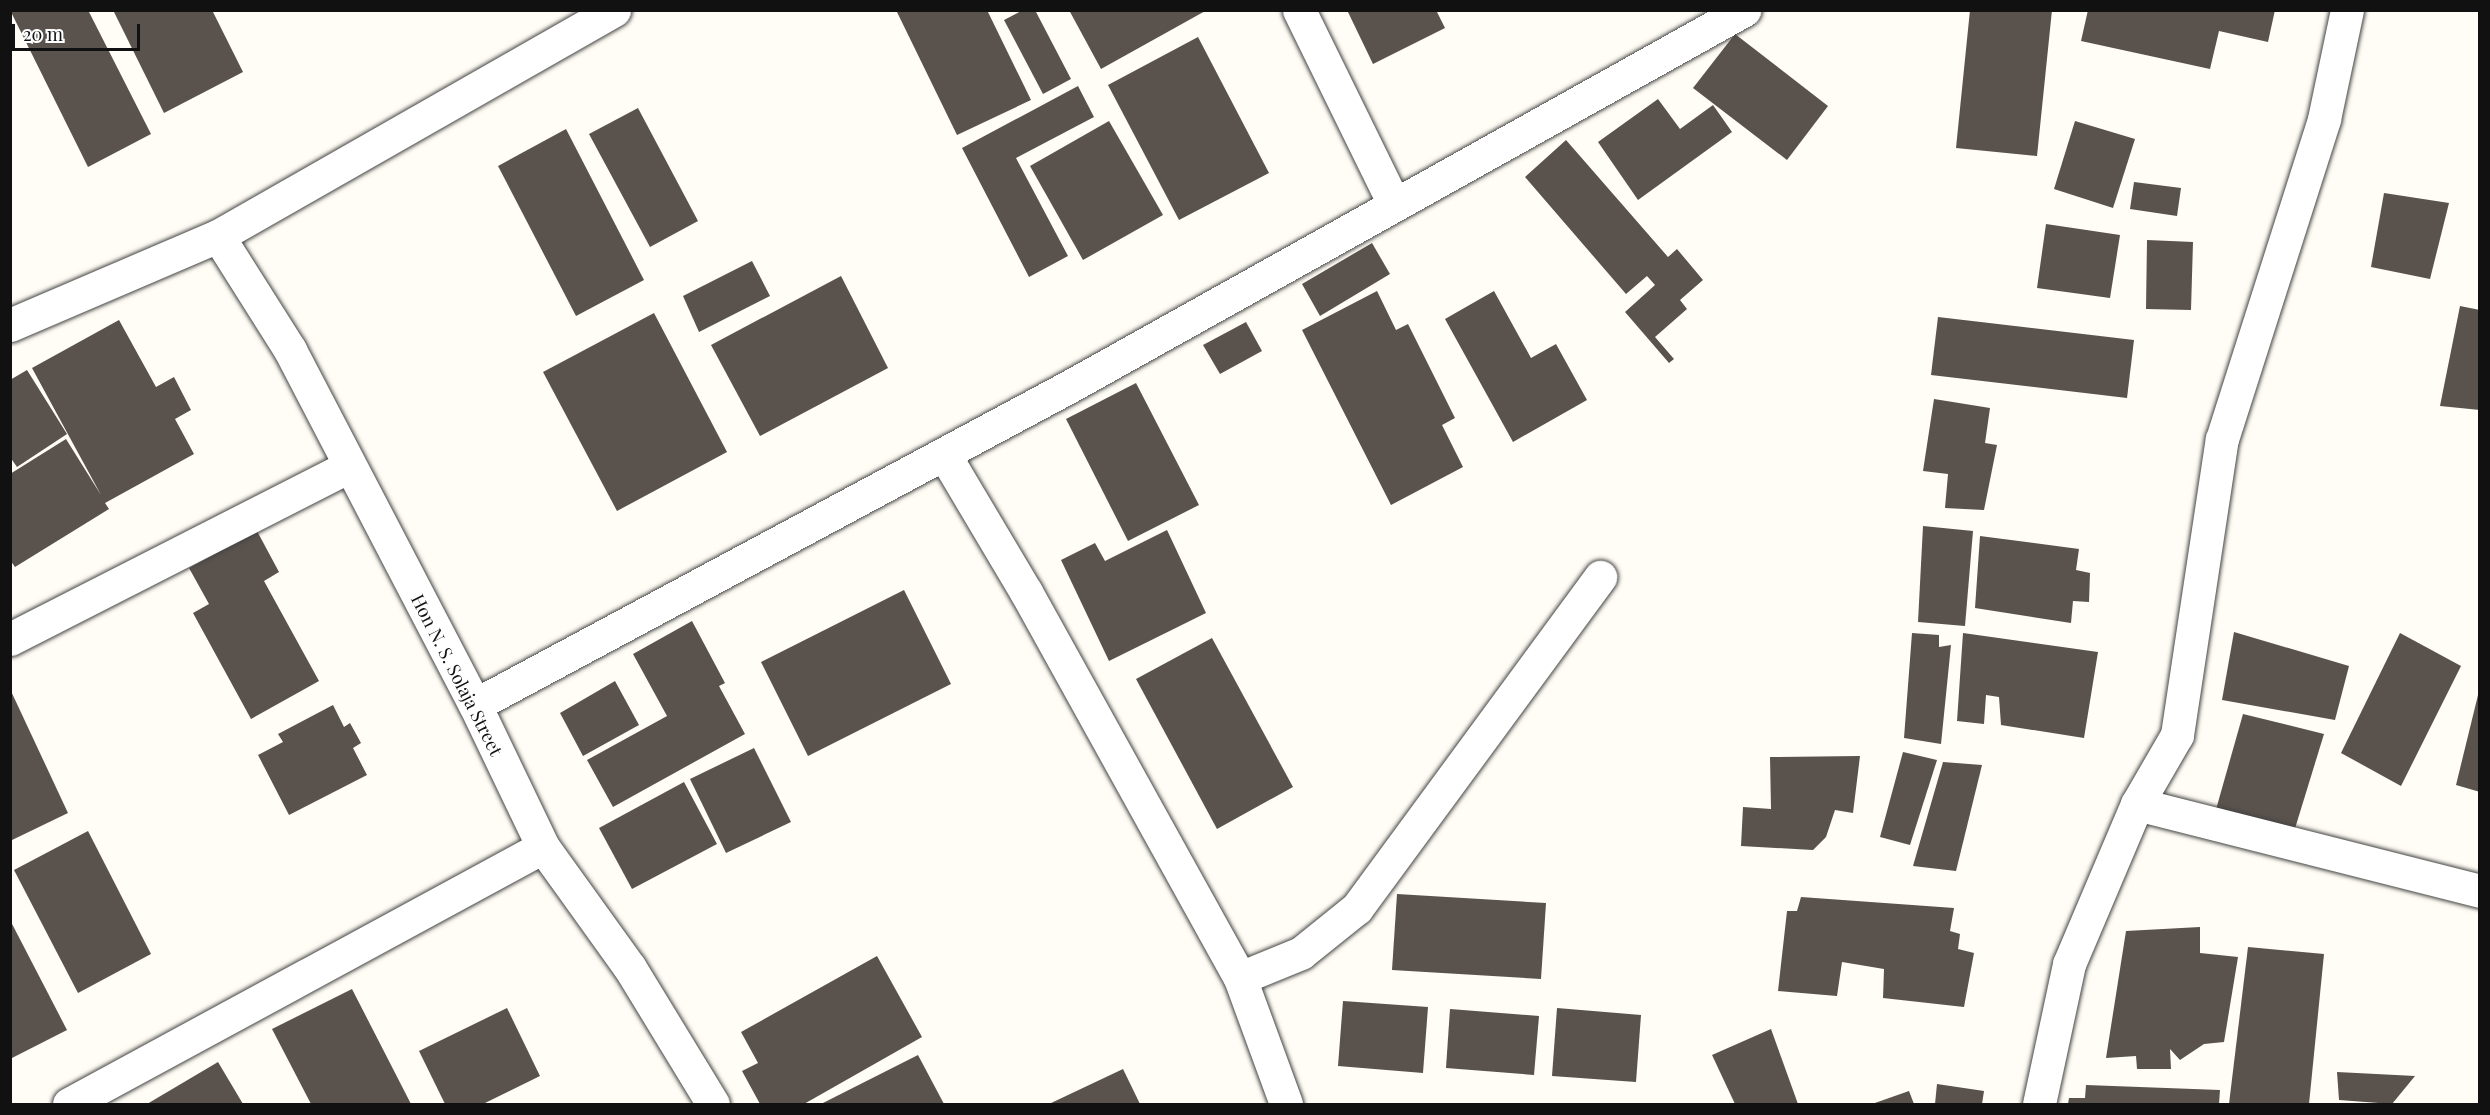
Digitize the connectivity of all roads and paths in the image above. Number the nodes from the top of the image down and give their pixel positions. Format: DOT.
graph roads {
  1 [pos="614,10"];
  2 [pos="1299,10"];
  3 [pos="1744,10"];
  4 [pos="2347,10"];
  5 [pos="1393,202"];
  6 [pos="218,236"];
  7 [pos="10,325"];
  8 [pos="944,454"];
  9 [pos="347,467"];
  10 [pos="1600,577"];
  11 [pos="10,639"];
  12 [pos="475,705"];
  13 [pos="2137,804"];
  14 [pos="543,847"];
  15 [pos="2480,891"];
  16 [pos="1240,978"];
  17 [pos="69,1104"];
  18 [pos="713,1104"];
  19 [pos="1286,1104"];
  20 [pos="2039,1104"];
  1 -- 6 [label="street"];
  2 -- 5 [label="street"];
  3 -- 5 [label="street"];
  4 -- 13 [label="street"];
  5 -- 8 [label="street"];
  6 -- 7 [label="street"];
  6 -- 9 [label="street, Hon N. S. Solaja Street"];
  8 -- 12 [label="street"];
  8 -- 16 [label="street"];
  9 -- 11 [label="street"];
  9 -- 12 [label="street, Hon N. S. Solaja Street"];
  10 -- 16 [label="street"];
  12 -- 14 [label="street, Hon N. S. Solaja Street"];
  13 -- 15 [label="street"];
  13 -- 20 [label="street"];
  14 -- 17 [label="street"];
  14 -- 18 [label="street, Hon N. S. Solaja Street"];
  16 -- 19 [label="street"];
}
